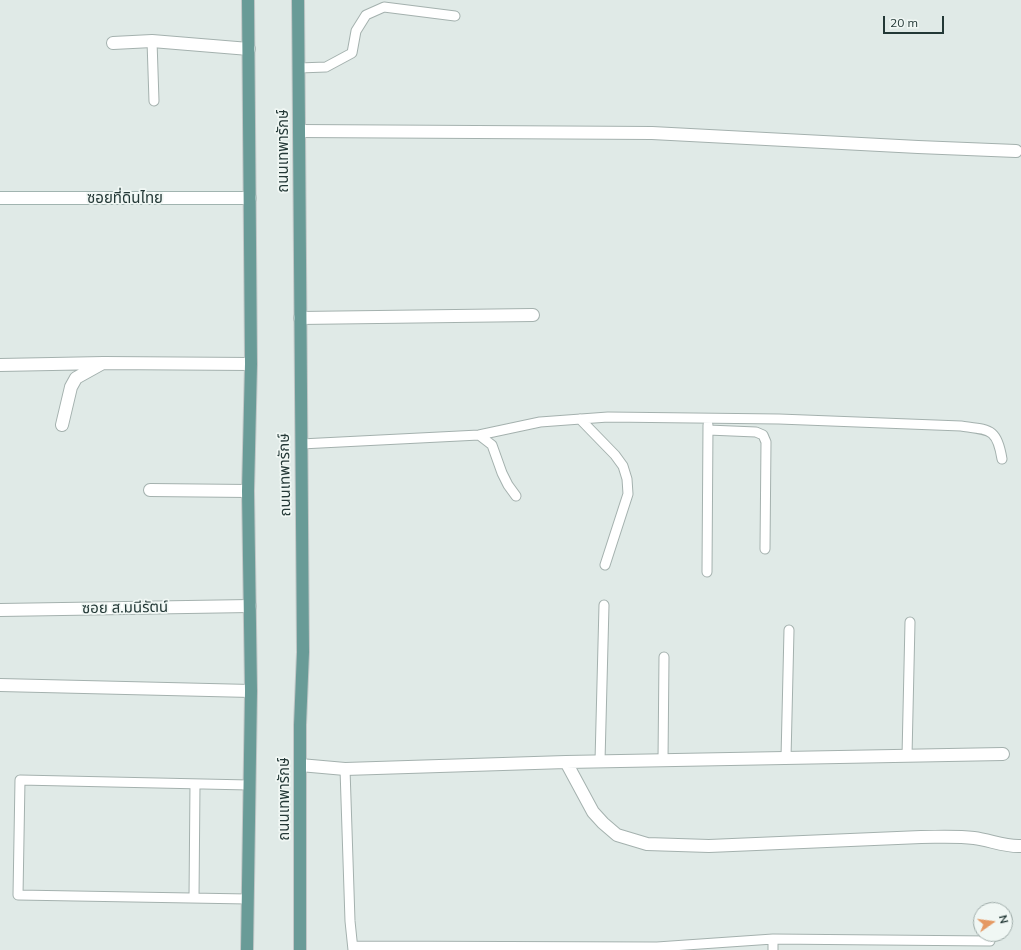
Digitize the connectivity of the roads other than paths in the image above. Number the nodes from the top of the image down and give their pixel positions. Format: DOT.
graph roads {
  1 [pos="248,0"];
  2 [pos="298,0"];
  3 [pos="455,16"];
  4 [pos="152,42"];
  5 [pos="113,43"];
  6 [pos="249,50"];
  7 [pos="299,68"];
  8 [pos="154,101"];
  9 [pos="299,131"];
  10 [pos="1016,151"];
  11 [pos="0,198"];
  12 [pos="250,198"];
  13 [pos="533,316"];
  14 [pos="300,318"];
  15 [pos="104,363"];
  16 [pos="251,364"];
  17 [pos="0,365"];
  18 [pos="708,418"];
  19 [pos="580,419"];
  20 [pos="62,425"];
  21 [pos="708,430"];
  22 [pos="479,434"];
  23 [pos="301,444"];
  24 [pos="1002,459"];
  25 [pos="150,490"];
  26 [pos="248,491"];
  27 [pos="516,496"];
  28 [pos="765,549"];
  29 [pos="605,565"];
  30 [pos="707,572"];
  31 [pos="604,605"];
  32 [pos="250,606"];
  33 [pos="0,610"];
  34 [pos="910,622"];
  35 [pos="789,630"];
  36 [pos="664,657"];
  37 [pos="0,685"];
  38 [pos="251,691"];
  39 [pos="1003,754"];
  40 [pos="907,756"];
  41 [pos="786,758"];
  42 [pos="663,760"];
  43 [pos="600,761"];
  44 [pos="566,762"];
  45 [pos="300,765"];
  46 [pos="345,769"];
  47 [pos="195,784"];
  48 [pos="249,785"];
  49 [pos="1021,846"];
  50 [pos="194,898"];
  51 [pos="248,899"];
  52 [pos="773,939"];
  53 [pos="905,940"];
  54 [pos="973,941"];
  55 [pos="353,948"];
  56 [pos="657,948"];
  57 [pos="247,950"];
  58 [pos="300,950"];
  59 [pos="773,950"];
  60 [pos="905,950"];
  1 -- 6 [label="main road"];
  2 -- 7 [label="main road, ถนนเทพารักษ์"];
  3 -- 7 [label="lane"];
  4 -- 5 [label="street"];
  4 -- 6 [label="street"];
  4 -- 8 [label="lane"];
  6 -- 12 [label="main road"];
  7 -- 9 [label="main road, ถนนเทพารักษ์"];
  9 -- 10 [label="street"];
  9 -- 14 [label="main road, ถนนเทพารักษ์"];
  11 -- 12 [label="street, ซอยที่ดินไทย"];
  12 -- 16 [label="main road"];
  13 -- 14 [label="street"];
  14 -- 23 [label="main road, ถนนเทพารักษ์"];
  15 -- 16 [label="street"];
  15 -- 17 [label="street"];
  15 -- 20 [label="street"];
  16 -- 26 [label="main road"];
  18 -- 19 [label="lane"];
  18 -- 21 [label="lane"];
  18 -- 24 [label="lane"];
  19 -- 22 [label="lane"];
  19 -- 29 [label="lane"];
  21 -- 28 [label="lane"];
  21 -- 30 [label="lane"];
  22 -- 23 [label="lane"];
  22 -- 27 [label="lane"];
  23 -- 45 [label="main road, ถนนเทพารักษ์"];
  25 -- 26 [label="street"];
  26 -- 32 [label="main road"];
  31 -- 43 [label="lane"];
  32 -- 33 [label="street, ซอย ส.มนีรัตน์"];
  32 -- 38 [label="main road"];
  34 -- 40 [label="lane"];
  35 -- 41 [label="lane"];
  36 -- 42 [label="lane"];
  37 -- 38 [label="street"];
  38 -- 48 [label="main road"];
  39 -- 40 [label="street"];
  40 -- 41 [label="street"];
  41 -- 42 [label="street"];
  42 -- 43 [label="street"];
  43 -- 44 [label="street"];
  44 -- 46 [label="street"];
  44 -- 49 [label="street"];
  45 -- 46 [label="street"];
  45 -- 58 [label="main road, ถนนเทพารักษ์"];
  46 -- 55 [label="lane"];
  47 -- 48 [label="lane"];
  47 -- 50 [label="lane"];
  47 -- 50 [label="lane"];
  48 -- 51 [label="main road"];
  50 -- 51 [label="lane"];
  51 -- 57 [label="main road"];
  52 -- 53 [label="lane"];
  52 -- 56 [label="lane"];
  52 -- 59 [label="lane"];
  53 -- 54 [label="lane"];
  53 -- 60 [label="lane"];
  55 -- 56 [label="lane"];
}
